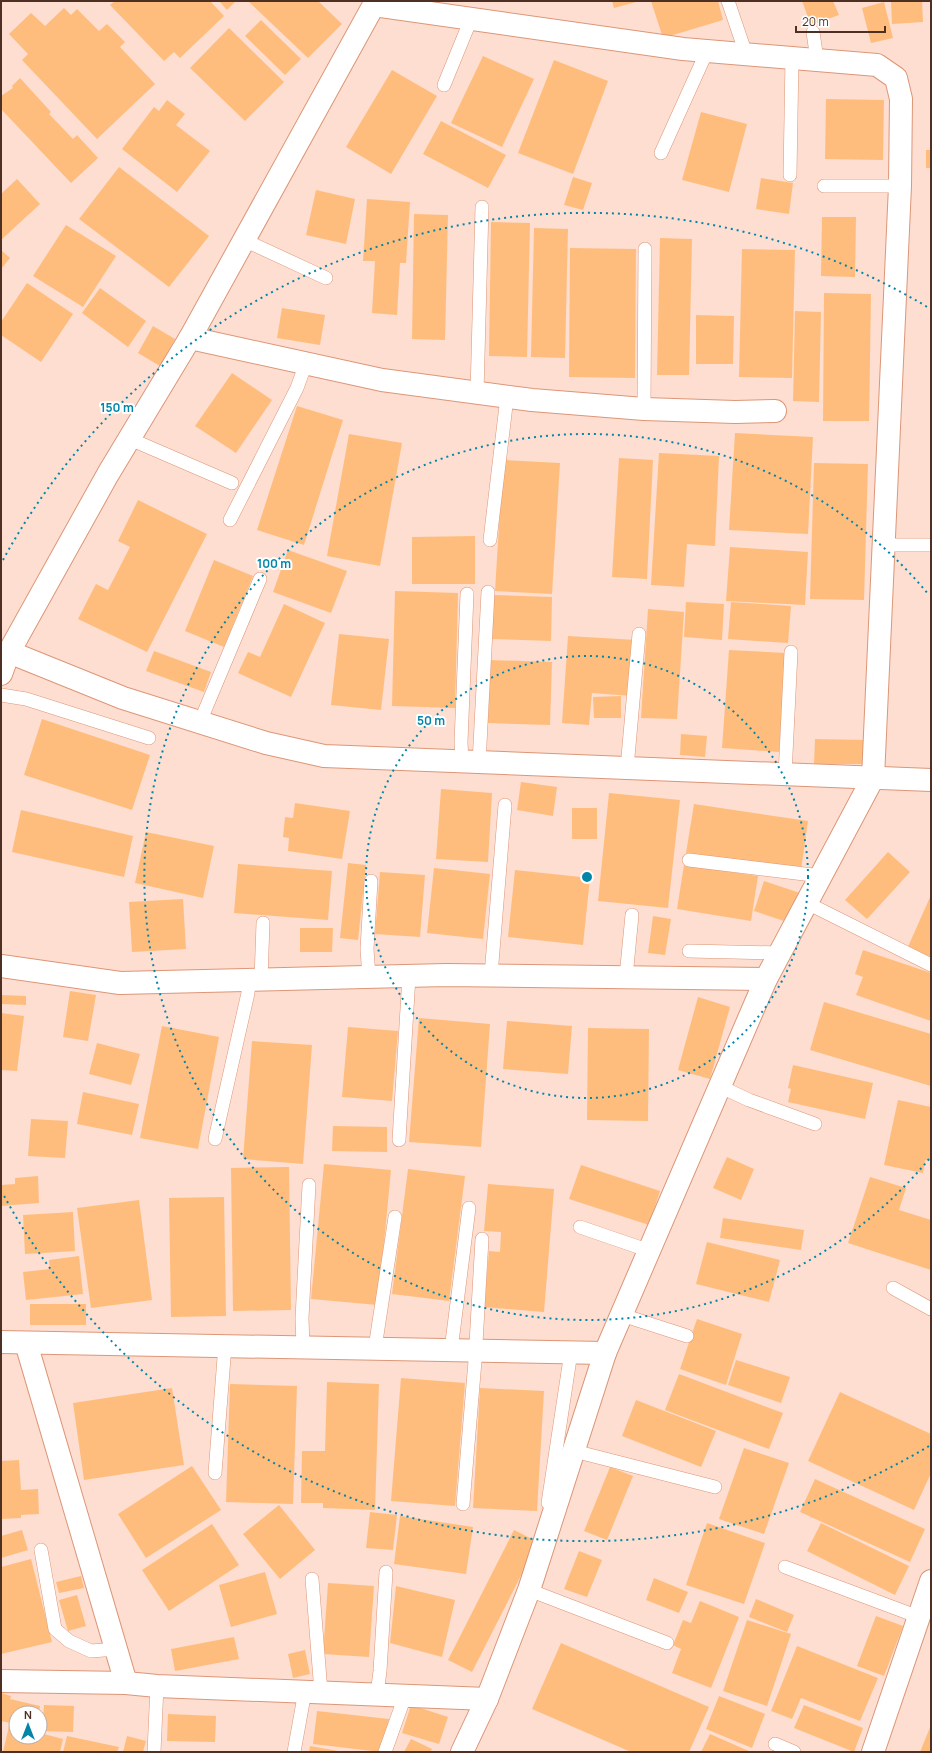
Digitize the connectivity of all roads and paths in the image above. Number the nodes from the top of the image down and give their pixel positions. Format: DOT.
graph roads {
  1 [pos="728,1"];
  2 [pos="375,3"];
  3 [pos="471,19"];
  4 [pos="813,32"];
  5 [pos="707,51"];
  6 [pos="746,54"];
  7 [pos="792,58"];
  8 [pos="817,60"];
  9 [pos="444,85"];
  10 [pos="661,153"];
  11 [pos="790,175"];
  12 [pos="824,186"];
  13 [pos="900,186"];
  14 [pos="482,207"];
  15 [pos="244,240"];
  16 [pos="645,249"];
  17 [pos="326,278"];
  18 [pos="190,338"];
  19 [pos="306,363"];
  20 [pos="477,392"];
  21 [pos="507,397"];
  22 [pos="644,409"];
  23 [pos="775,411"];
  24 [pos="130,438"];
  25 [pos="232,483"];
  26 [pos="230,520"];
  27 [pos="490,540"];
  28 [pos="884,545"];
  29 [pos="931,545"];
  30 [pos="260,578"];
  31 [pos="488,592"];
  32 [pos="467,594"];
  33 [pos="639,634"];
  34 [pos="8,652"];
  35 [pos="791,652"];
  36 [pos="1,674"];
  37 [pos="1,695"];
  38 [pos="200,722"];
  39 [pos="149,738"];
  40 [pos="470,762"];
  41 [pos="628,768"];
  42 [pos="785,775"];
  43 [pos="873,778"];
  44 [pos="931,780"];
  45 [pos="505,805"];
  46 [pos="689,860"];
  47 [pos="821,876"];
  48 [pos="371,882"];
  49 [pos="807,903"];
  50 [pos="632,915"];
  51 [pos="263,923"];
  52 [pos="689,951"];
  53 [pos="780,953"];
  54 [pos="931,965"];
  55 [pos="1,966"];
  56 [pos="492,975"];
  57 [pos="409,976"];
  58 [pos="369,977"];
  59 [pos="626,977"];
  60 [pos="255,979"];
  61 [pos="766,979"];
  62 [pos="721,1086"];
  63 [pos="815,1124"];
  64 [pos="214,1139"];
  65 [pos="399,1140"];
  66 [pos="309,1185"];
  67 [pos="469,1208"];
  68 [pos="395,1217"];
  69 [pos="580,1227"];
  70 [pos="482,1239"];
  71 [pos="650,1252"];
  72 [pos="893,1288"];
  73 [pos="931,1309"];
  74 [pos="622,1315"];
  75 [pos="687,1336"];
  76 [pos="1,1342"];
  77 [pos="26,1343"];
  78 [pos="225,1345"];
  79 [pos="303,1347"];
  80 [pos="374,1348"];
  81 [pos="451,1350"];
  82 [pos="475,1351"];
  83 [pos="571,1352"];
  84 [pos="606,1353"];
  85 [pos="574,1451"];
  86 [pos="214,1473"];
  87 [pos="715,1487"];
  88 [pos="548,1503"];
  89 [pos="463,1504"];
  90 [pos="41,1550"];
  91 [pos="785,1567"];
  92 [pos="386,1572"];
  93 [pos="312,1579"];
  94 [pos="931,1582"];
  95 [pos="529,1590"];
  96 [pos="919,1617"];
  97 [pos="667,1642"];
  98 [pos="117,1649"];
  99 [pos="1,1681"];
  100 [pos="126,1683"];
  101 [pos="157,1686"];
  102 [pos="313,1692"];
  103 [pos="377,1694"];
  104 [pos="405,1696"];
  105 [pos="487,1699"];
  106 [pos="775,1744"];
  107 [pos="154,1752"];
  108 [pos="294,1752"];
  109 [pos="385,1752"];
  110 [pos="464,1752"];
  111 [pos="794,1752"];
  112 [pos="873,1752"];
  1 -- 6 [label="lane"];
  2 -- 3 [label="street"];
  2 -- 15 [label="street"];
  3 -- 5 [label="street"];
  3 -- 9 [label="lane"];
  4 -- 8 [label="lane"];
  5 -- 6 [label="street"];
  5 -- 10 [label="lane"];
  6 -- 7 [label="street"];
  7 -- 8 [label="street"];
  7 -- 11 [label="lane"];
  8 -- 13 [label="street"];
  12 -- 13 [label="lane"];
  13 -- 28 [label="street"];
  14 -- 20 [label="lane"];
  15 -- 17 [label="lane"];
  15 -- 18 [label="street"];
  16 -- 22 [label="lane"];
  18 -- 19 [label="street"];
  18 -- 24 [label="street"];
  19 -- 20 [label="street"];
  19 -- 26 [label="lane"];
  20 -- 21 [label="street"];
  21 -- 22 [label="street"];
  21 -- 27 [label="lane"];
  22 -- 23 [label="street"];
  24 -- 25 [label="lane"];
  24 -- 34 [label="street"];
  28 -- 29 [label="lane"];
  28 -- 43 [label="street"];
  30 -- 38 [label="lane"];
  31 -- 40 [label="lane"];
  32 -- 40 [label="lane"];
  33 -- 41 [label="lane"];
  34 -- 36 [label="street"];
  34 -- 38 [label="street"];
  35 -- 42 [label="lane"];
  37 -- 39 [label="lane"];
  38 -- 40 [label="street"];
  40 -- 41 [label="street"];
  41 -- 42 [label="street"];
  42 -- 43 [label="street"];
  43 -- 44 [label="street"];
  43 -- 47 [label="street"];
  45 -- 56 [label="lane"];
  46 -- 47 [label="lane"];
  47 -- 49 [label="street"];
  48 -- 58 [label="lane"];
  49 -- 53 [label="street"];
  49 -- 54 [label="lane"];
  50 -- 59 [label="lane"];
  51 -- 60 [label="lane"];
  52 -- 53 [label="lane"];
  53 -- 61 [label="street"];
  55 -- 60 [label="street"];
  56 -- 57 [label="street"];
  56 -- 59 [label="street"];
  57 -- 58 [label="street"];
  57 -- 65 [label="lane"];
  58 -- 60 [label="street"];
  59 -- 61 [label="street"];
  60 -- 64 [label="lane"];
  61 -- 62 [label="street"];
  62 -- 63 [label="lane"];
  62 -- 71 [label="street"];
  66 -- 79 [label="lane"];
  67 -- 81 [label="lane"];
  68 -- 80 [label="lane"];
  69 -- 71 [label="lane"];
  70 -- 82 [label="lane"];
  71 -- 74 [label="street"];
  72 -- 73 [label="lane"];
  74 -- 75 [label="lane"];
  74 -- 84 [label="street"];
  76 -- 77 [label="street"];
  77 -- 78 [label="street"];
  77 -- 98 [label="street"];
  78 -- 79 [label="street"];
  78 -- 86 [label="lane"];
  79 -- 80 [label="street"];
  80 -- 81 [label="street"];
  81 -- 82 [label="street"];
  82 -- 83 [label="street"];
  82 -- 89 [label="lane"];
  83 -- 84 [label="street"];
  83 -- 88 [label="lane"];
  84 -- 85 [label="street"];
  85 -- 87 [label="lane"];
  85 -- 95 [label="street"];
  90 -- 98 [label="lane"];
  91 -- 96 [label="lane"];
  92 -- 103 [label="lane"];
  93 -- 102 [label="lane"];
  94 -- 96 [label="street"];
  95 -- 97 [label="lane"];
  95 -- 105 [label="street"];
  96 -- 112 [label="street"];
  98 -- 100 [label="street"];
  99 -- 100 [label="street"];
  100 -- 101 [label="street"];
  101 -- 102 [label="street"];
  101 -- 107 [label="lane"];
  102 -- 103 [label="street"];
  102 -- 108 [label="lane"];
  103 -- 104 [label="street"];
  104 -- 105 [label="street"];
  104 -- 109 [label="lane"];
  105 -- 110 [label="street"];
  106 -- 111 [label="lane"];
}
